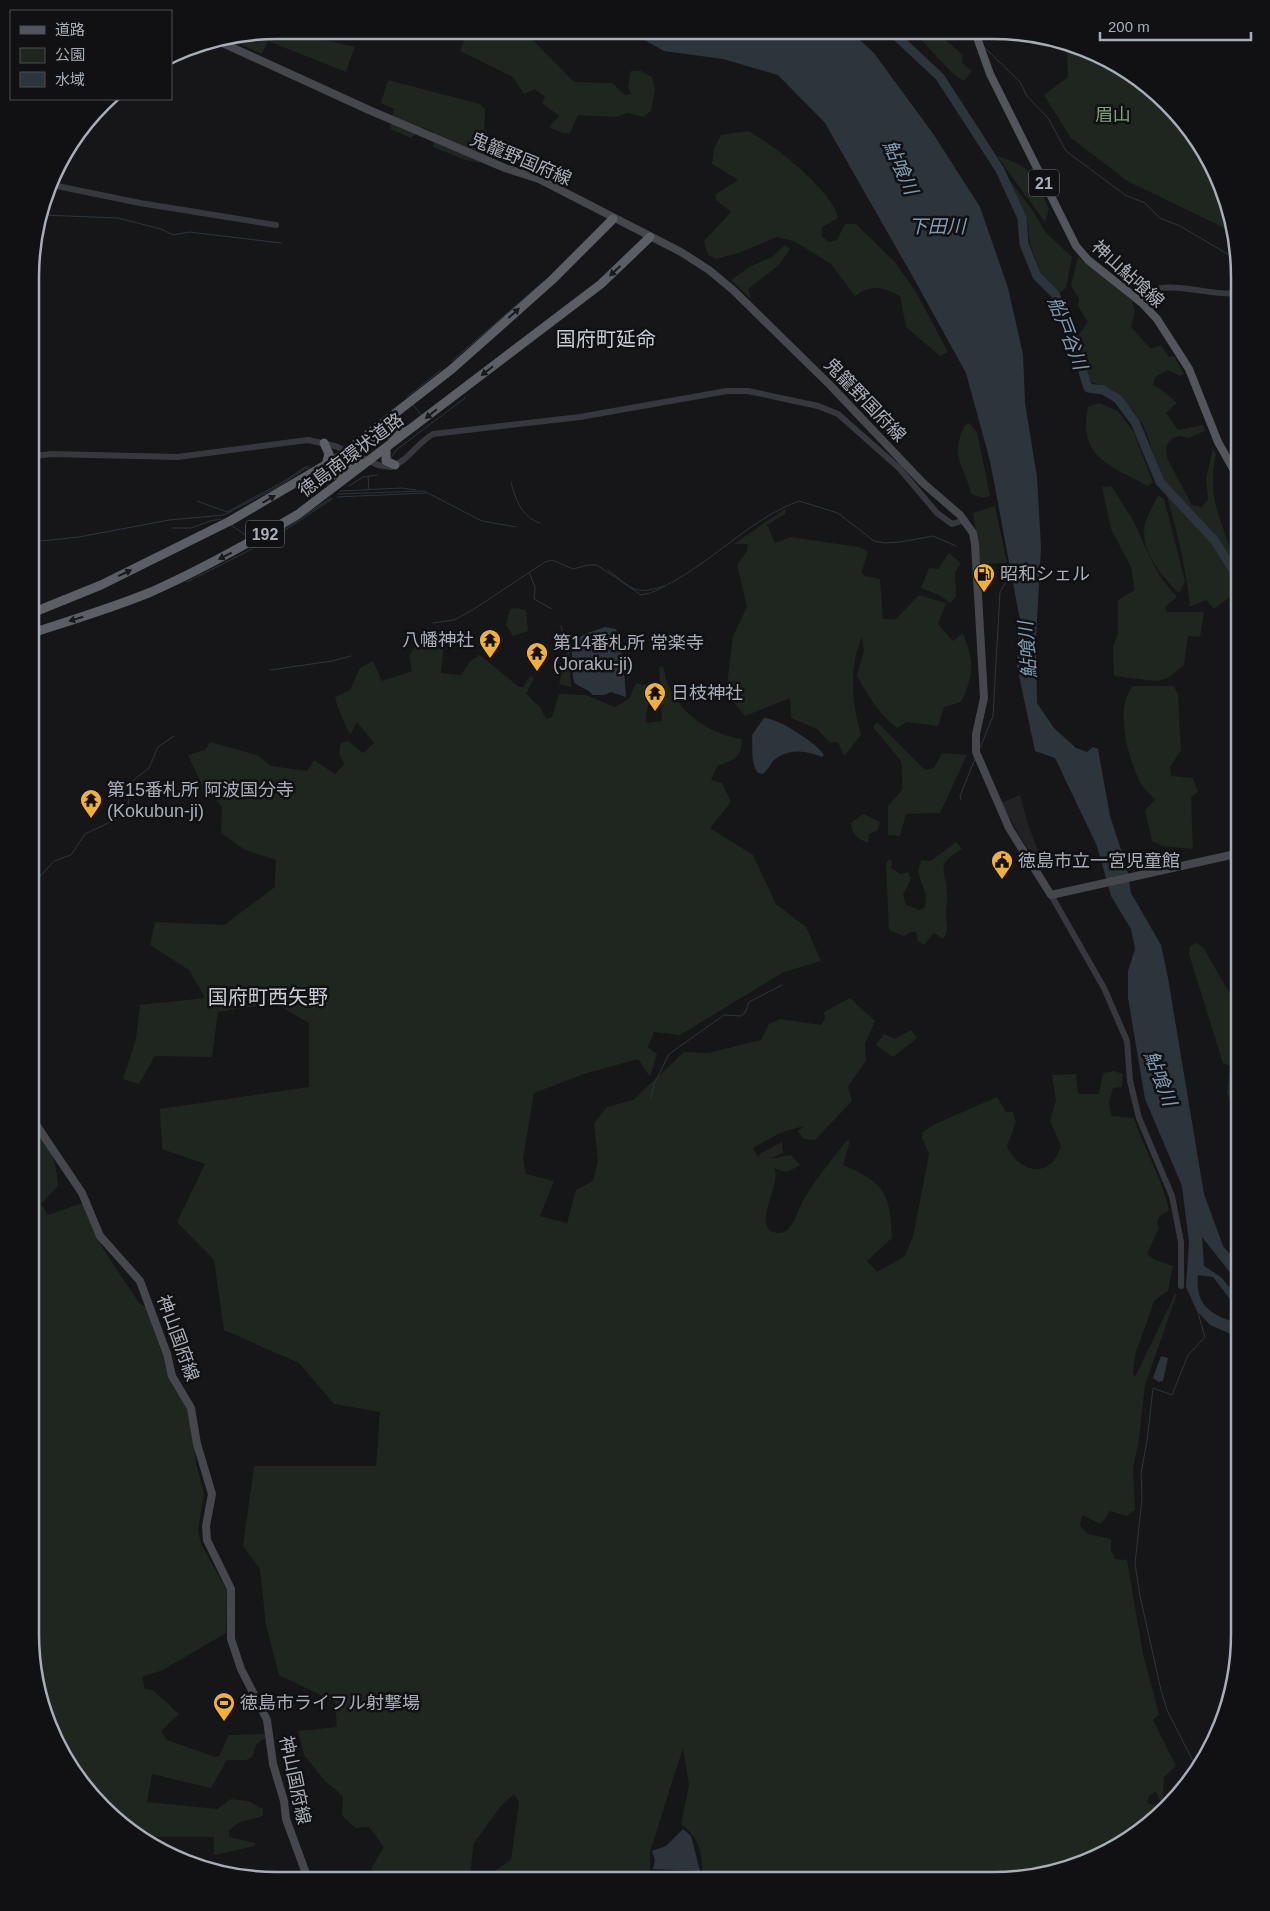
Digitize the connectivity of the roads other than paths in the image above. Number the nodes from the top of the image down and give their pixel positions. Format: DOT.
graph roads {
  1 [pos="977,39"];
  2 [pos="226,44"];
  3 [pos="57,186"];
  4 [pos="613,219"];
  5 [pos="276,225"];
  6 [pos="650,237"];
  7 [pos="1231,293"];
  8 [pos="1137,299"];
  9 [pos="413,428"];
  10 [pos="324,443"];
  11 [pos="386,449"];
  12 [pos="347,452"];
  13 [pos="39,455"];
  14 [pos="369,461"];
  15 [pos="326,465"];
  16 [pos="1231,465"];
  17 [pos="395,466"];
  18 [pos="298,482"];
  19 [pos="965,520"];
  20 [pos="39,610"];
  21 [pos="39,631"];
  22 [pos="1231,855"];
  23 [pos="1051,894"];
  24 [pos="39,1129"];
  25 [pos="1181,1286"];
  26 [pos="305,1872"];
  1 -- 8 [label="main road, 神山鮎喰線 / 21"];
  2 -- 4 [label="main road, 鬼籠野国府線"];
  3 -- 5 [label="street"];
  4 -- 6 [label="main road, 鬼籠野国府線"];
  12 -- 4 [label="highway, 徳島南環状道路 / 192, one-way"];
  6 -- 9 [label="highway, 徳島南環状道路 / 192, one-way"];
  6 -- 19 [label="main road, 鬼籠野国府線"];
  7 -- 8 [label="street"];
  8 -- 16 [label="main road, 神山鮎喰線 / 21"];
  9 -- 11 [label="highway, 徳島南環状道路 / 192"];
  9 -- 12 [label="highway"];
  10 -- 12 [label="street"];
  10 -- 13 [label="street"];
  10 -- 15 [label="highway"];
  11 -- 14 [label="highway, 徳島南環状道路 / 192"];
  11 -- 17 [label="highway"];
  12 -- 14 [label="street"];
  12 -- 15 [label="highway, 徳島南環状道路 / 192"];
  14 -- 17 [label="street"];
  14 -- 18 [label="highway"];
  14 -- 21 [label="highway, 徳島南環状道路 / 192, one-way"];
  15 -- 18 [label="highway, 徳島南環状道路 / 192"];
  17 -- 19 [label="street"];
  20 -- 18 [label="highway, 徳島南環状道路 / 192, one-way"];
  19 -- 23 [label="main road, 鬼籠野国府線"];
  22 -- 23 [label="main road"];
  23 -- 25 [label="street"];
  24 -- 26 [label="main road, 神山国府線"];
}
